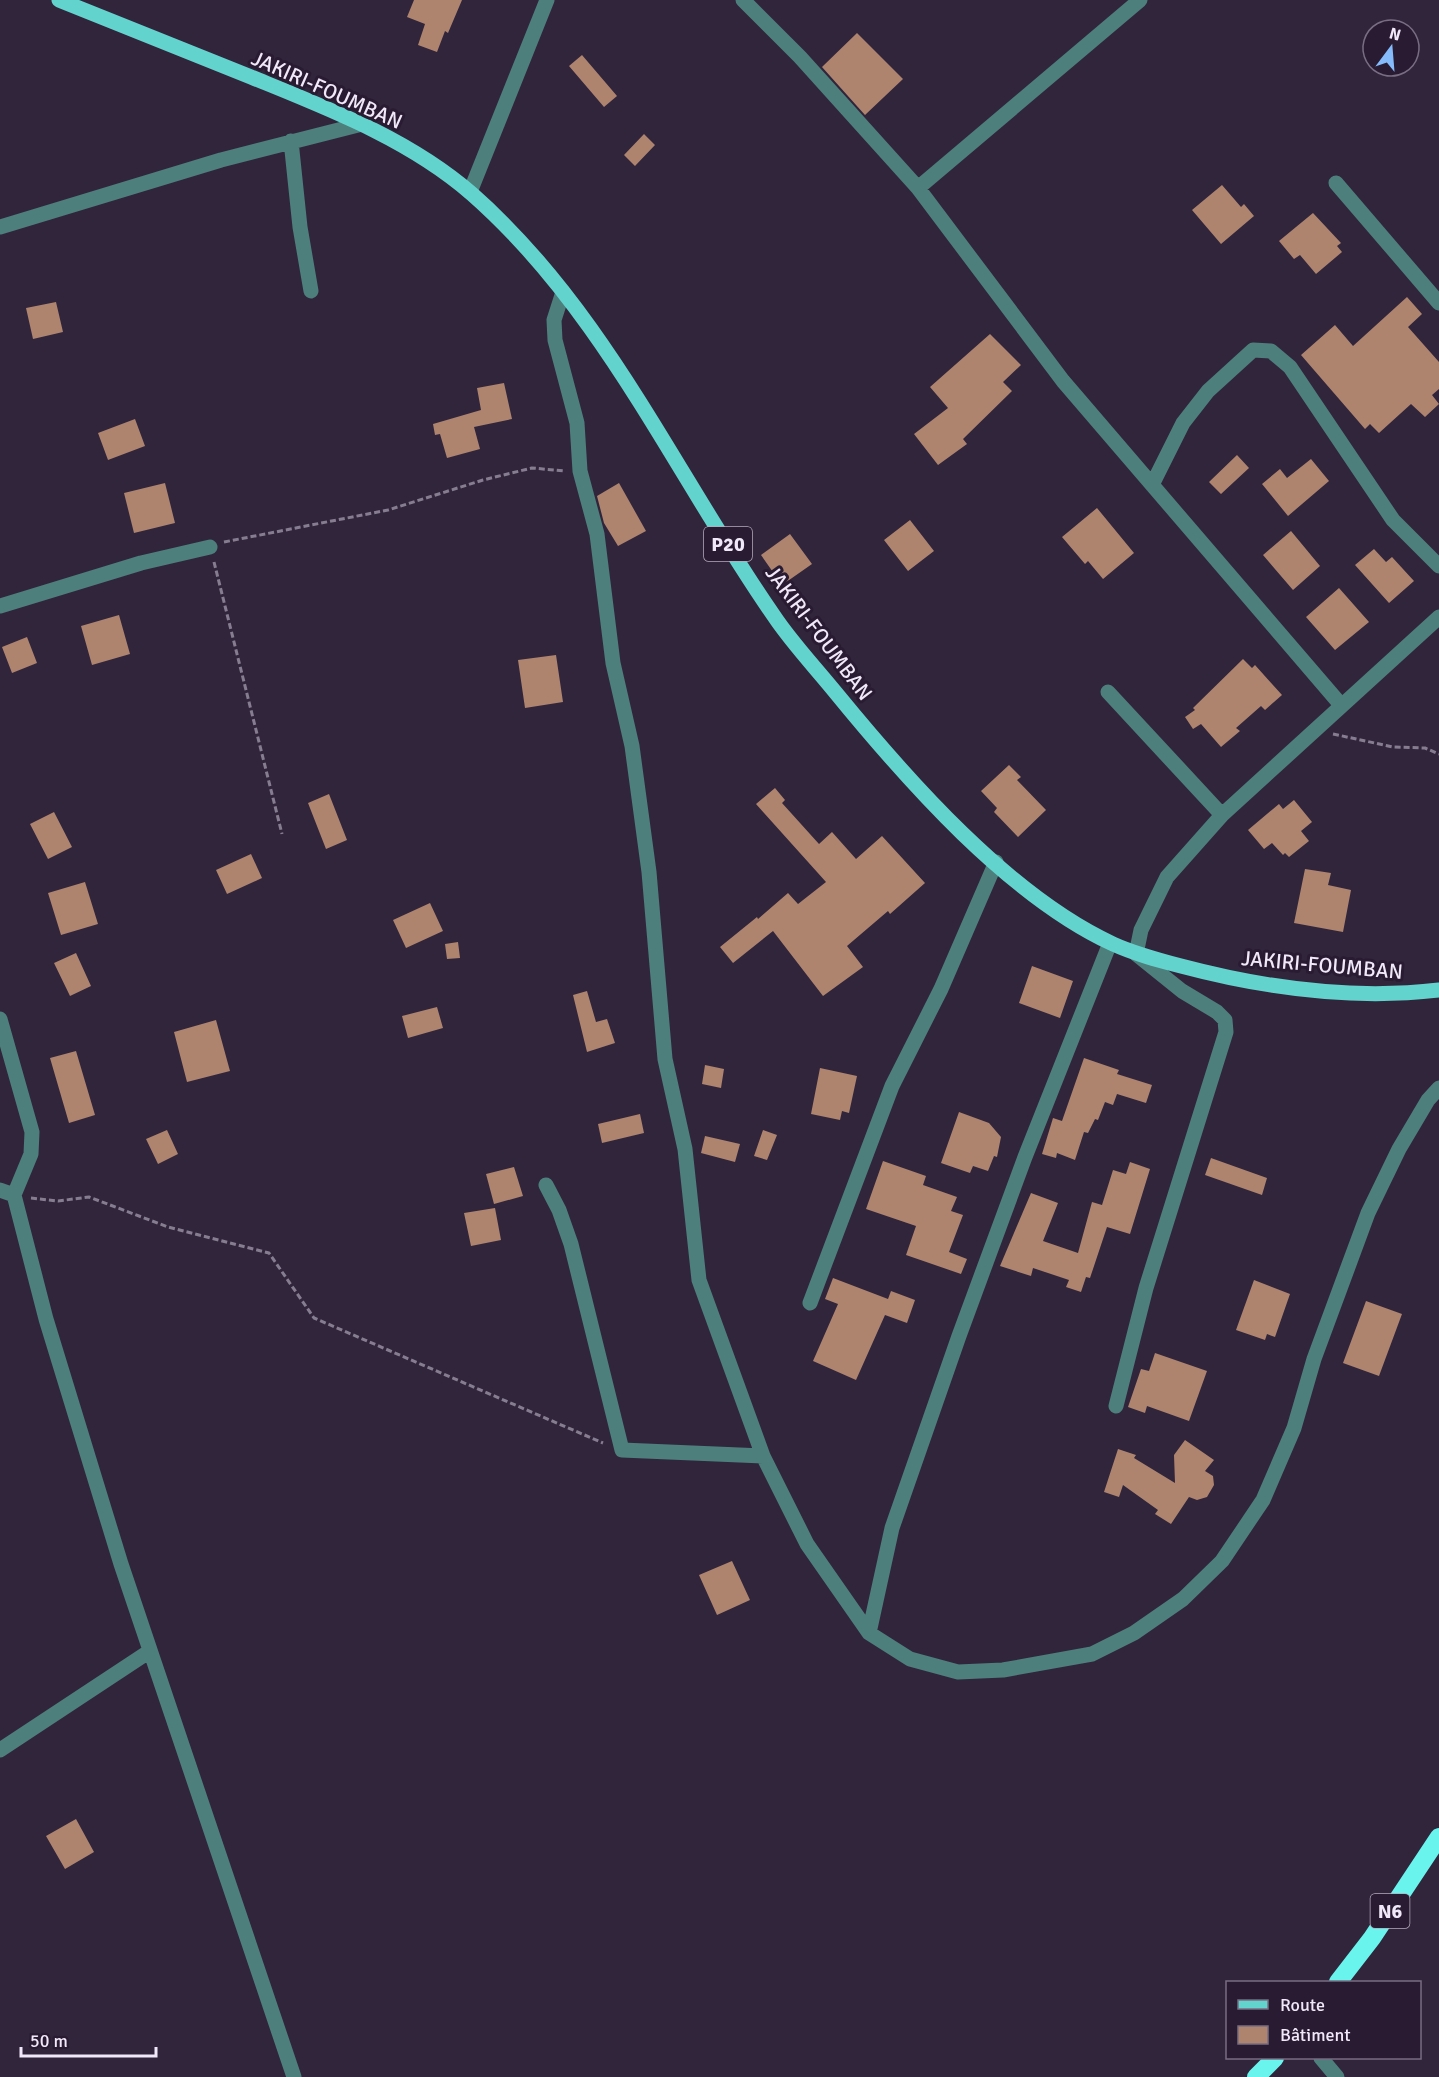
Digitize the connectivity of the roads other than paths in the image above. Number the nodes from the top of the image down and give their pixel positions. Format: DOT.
graph roads {
  1 [pos="59,0"];
  2 [pos="547,0"];
  3 [pos="743,0"];
  4 [pos="1140,0"];
  5 [pos="362,124"];
  6 [pos="291,141"];
  7 [pos="1336,183"];
  8 [pos="918,188"];
  9 [pos="470,192"];
  10 [pos="0,227"];
  11 [pos="311,291"];
  12 [pos="563,292"];
  13 [pos="1439,303"];
  14 [pos="1152,485"];
  15 [pos="210,547"];
  16 [pos="1439,566"];
  17 [pos="0,606"];
  18 [pos="1439,617"];
  19 [pos="1108,692"];
  20 [pos="1341,705"];
  21 [pos="1222,815"];
  22 [pos="996,862"];
  23 [pos="1110,943"];
  24 [pos="1136,954"];
  25 [pos="1439,990"];
  26 [pos="0,1019"];
  27 [pos="1439,1088"];
  28 [pos="546,1185"];
  29 [pos="7,1193"];
  30 [pos="810,1303"];
  31 [pos="1116,1406"];
  32 [pos="763,1456"];
  33 [pos="869,1633"];
  34 [pos="150,1651"];
  35 [pos="0,1750"];
  36 [pos="1439,1838"];
  37 [pos="1339,1981"];
  38 [pos="1274,2059"];
  39 [pos="1322,2059"];
  40 [pos="294,2077"];
  41 [pos="1256,2077"];
  42 [pos="1337,2077"];
  1 -- 5 [label="main road, JAKIRI-FOUMBAN / P20"];
  2 -- 9 [label="street"];
  3 -- 8 [label="street"];
  4 -- 8 [label="street"];
  5 -- 6 [label="street"];
  5 -- 9 [label="main road, JAKIRI-FOUMBAN / P20"];
  6 -- 10 [label="street"];
  6 -- 11 [label="street"];
  7 -- 13 [label="street"];
  8 -- 14 [label="street"];
  9 -- 12 [label="main road, JAKIRI-FOUMBAN / P20"];
  12 -- 22 [label="main road, JAKIRI-FOUMBAN / P20"];
  12 -- 32 [label="street"];
  14 -- 16 [label="street"];
  14 -- 20 [label="street"];
  15 -- 17 [label="street"];
  18 -- 20 [label="street"];
  19 -- 21 [label="street"];
  20 -- 21 [label="street"];
  21 -- 24 [label="street"];
  22 -- 23 [label="main road, JAKIRI-FOUMBAN / P20"];
  22 -- 30 [label="street"];
  23 -- 24 [label="main road, JAKIRI-FOUMBAN / P20"];
  23 -- 33 [label="street"];
  24 -- 25 [label="main road, JAKIRI-FOUMBAN / P20"];
  24 -- 31 [label="street"];
  26 -- 29 [label="street"];
  27 -- 33 [label="street"];
  28 -- 32 [label="street"];
  29 -- 34 [label="street"];
  32 -- 33 [label="street"];
  34 -- 35 [label="street"];
  34 -- 40 [label="street"];
  36 -- 37 [label="highway, N6"];
  38 -- 41 [label="highway"];
  39 -- 42 [label="street"];
}
